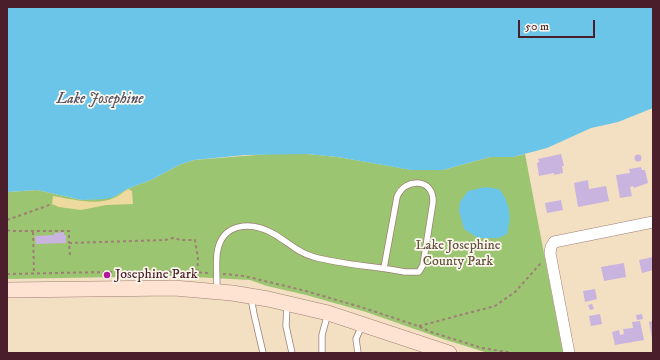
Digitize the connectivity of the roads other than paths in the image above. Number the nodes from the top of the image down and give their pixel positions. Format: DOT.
graph roads {
  1 [pos="653,222"];
  2 [pos="384,268"];
  3 [pos="7,290"];
  4 [pos="217,291"];
  5 [pos="251,296"];
  6 [pos="287,303"];
  7 [pos="328,313"];
  8 [pos="363,323"];
  9 [pos="442,352"];
  10 [pos="263,353"];
  11 [pos="292,353"];
  12 [pos="322,353"];
  13 [pos="358,353"];
  14 [pos="569,353"];
  1 -- 14 [label="street"];
  2 -- 2 [label="lane"];
  2 -- 4 [label="lane"];
  3 -- 4 [label="main road"];
  4 -- 5 [label="main road"];
  5 -- 6 [label="main road"];
  5 -- 10 [label="lane"];
  6 -- 7 [label="main road"];
  6 -- 11 [label="lane"];
  7 -- 8 [label="main road"];
  7 -- 12 [label="lane"];
  8 -- 9 [label="main road"];
  8 -- 13 [label="lane"];
}
